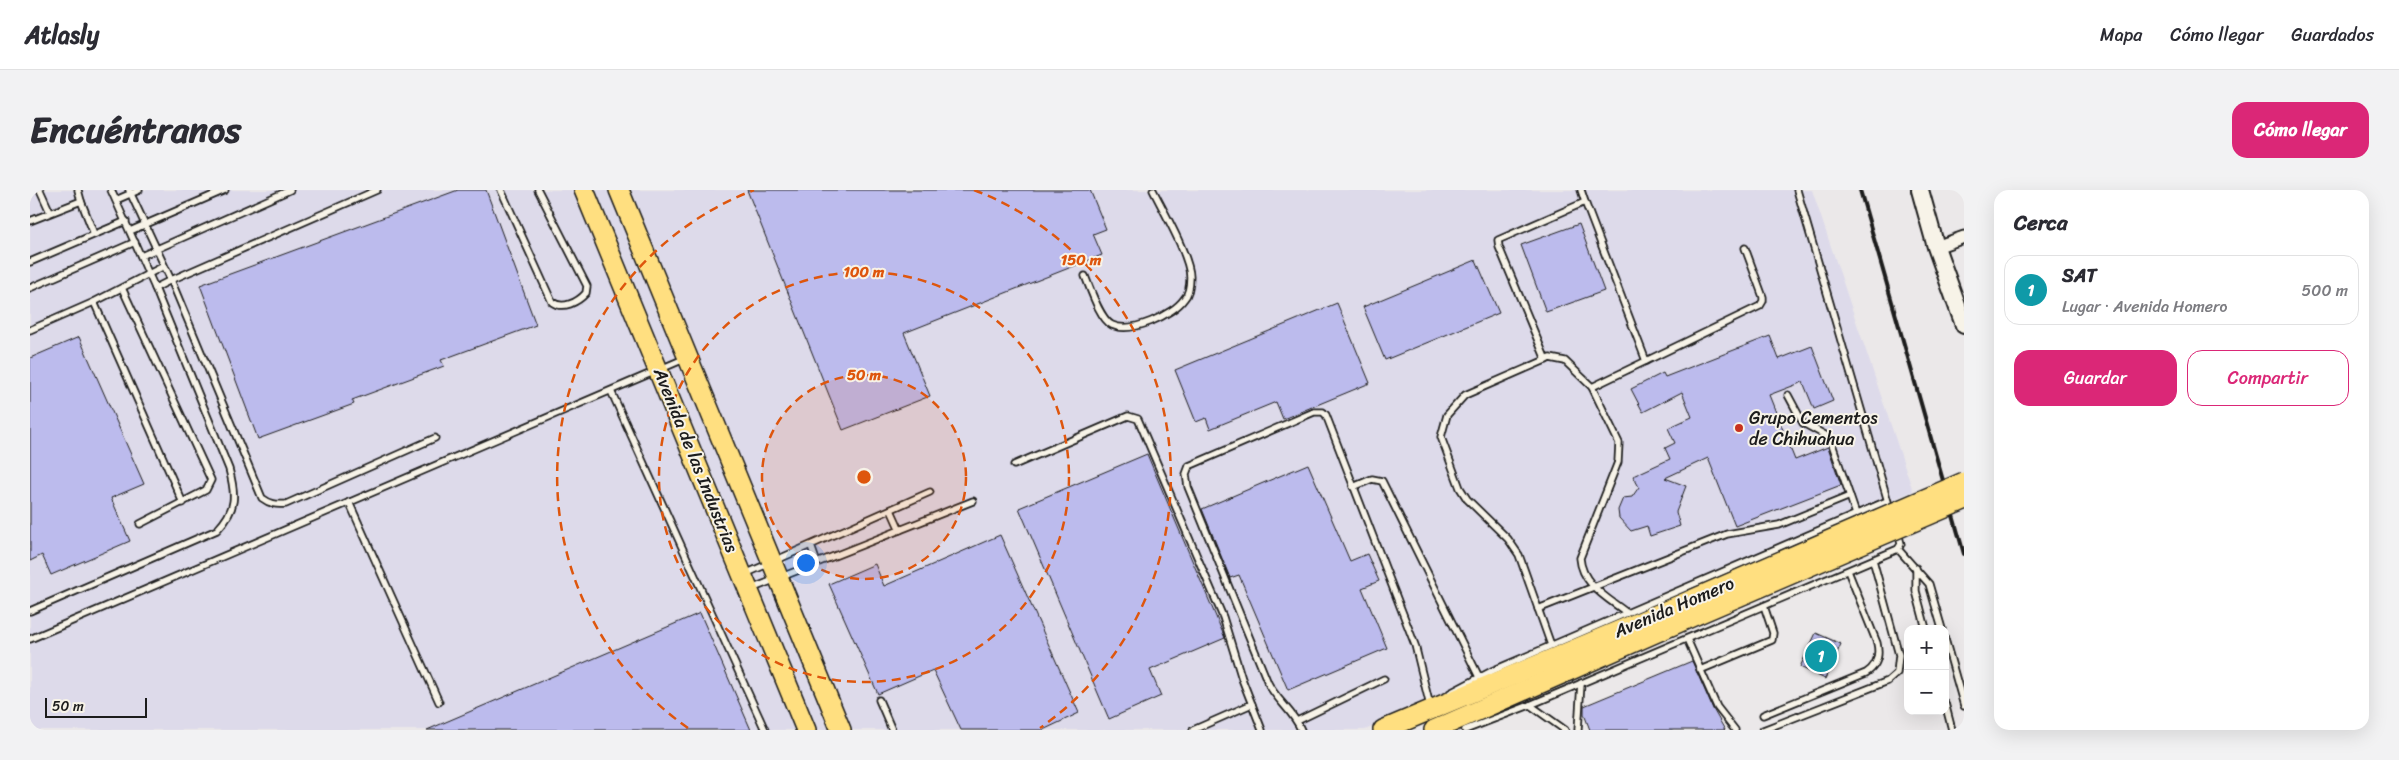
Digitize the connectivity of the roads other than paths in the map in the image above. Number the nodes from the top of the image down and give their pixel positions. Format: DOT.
graph roads {
  1 [pos="40,190"];
  2 [pos="78,190"];
  3 [pos="111,190"];
  4 [pos="139,190"];
  5 [pos="226,190"];
  6 [pos="290,190"];
  7 [pos="377,190"];
  8 [pos="501,190"];
  9 [pos="538,190"];
  10 [pos="584,190"];
  11 [pos="620,190"];
  12 [pos="1153,190"];
  13 [pos="1581,190"];
  14 [pos="1797,190"];
  15 [pos="1920,190"];
  16 [pos="130,192"];
  17 [pos="116,200"];
  18 [pos="80,201"];
  19 [pos="1585,202"];
  20 [pos="50,212"];
  21 [pos="30,221"];
  22 [pos="126,221"];
  23 [pos="144,225"];
  24 [pos="130,231"];
  25 [pos="94,234"];
  26 [pos="1964,237"];
  27 [pos="135,242"];
  28 [pos="1936,247"];
  29 [pos="1745,248"];
  30 [pos="155,249"];
  31 [pos="141,256"];
  32 [pos="30,262"];
  33 [pos="164,266"];
  34 [pos="149,274"];
  35 [pos="1085,276"];
  36 [pos="171,280"];
  37 [pos="30,288"];
  38 [pos="122,288"];
  39 [pos="155,288"];
  40 [pos="94,302"];
  41 [pos="1964,325"];
  42 [pos="30,330"];
  43 [pos="689,357"];
  44 [pos="1546,360"];
  45 [pos="1646,361"];
  46 [pos="659,370"];
  47 [pos="1592,387"];
  48 [pos="611,391"];
  49 [pos="1788,395"];
  50 [pos="435,438"];
  51 [pos="1014,465"];
  52 [pos="1964,482"];
  53 [pos="1353,487"];
  54 [pos="930,492"];
  55 [pos="1850,496"];
  56 [pos="1964,500"];
  57 [pos="973,501"];
  58 [pos="1887,501"];
  59 [pos="349,502"];
  60 [pos="183,503"];
  61 [pos="891,510"];
  62 [pos="1856,514"];
  63 [pos="1893,517"];
  64 [pos="140,524"];
  65 [pos="1895,524"];
  66 [pos="900,530"];
  67 [pos="811,546"];
  68 [pos="1898,549"];
  69 [pos="1873,560"];
  70 [pos="817,563"];
  71 [pos="1916,568"];
  72 [pos="776,570"];
  73 [pos="1848,571"];
  74 [pos="746,582"];
  75 [pos="1593,586"];
  76 [pos="1764,606"];
  77 [pos="1694,607"];
  78 [pos="1538,609"];
  79 [pos="30,611"];
  80 [pos="1627,613"];
  81 [pos="1925,625"];
  82 [pos="1941,625"];
  83 [pos="30,639"];
  84 [pos="1687,639"];
  85 [pos="1551,646"];
  86 [pos="1949,653"];
  87 [pos="1700,670"];
  88 [pos="1479,677"];
  89 [pos="1384,679"];
  90 [pos="1581,683"];
  91 [pos="879,700"];
  92 [pos="439,702"];
  93 [pos="1252,704"];
  94 [pos="1530,705"];
  95 [pos="1430,706"];
  96 [pos="1964,706"];
  97 [pos="1763,715"];
  98 [pos="1948,715"];
  99 [pos="1411,718"];
  100 [pos="1296,721"];
  101 [pos="765,730"];
  102 [pos="806,730"];
  103 [pos="841,730"];
  104 [pos="892,730"];
  105 [pos="1193,730"];
  106 [pos="1262,730"];
  107 [pos="1301,730"];
  108 [pos="1383,730"];
  109 [pos="1434,730"];
  110 [pos="1465,730"];
  111 [pos="1565,730"];
  112 [pos="1578,730"];
  113 [pos="1735,730"];
  114 [pos="1763,730"];
  115 [pos="1952,730"];
  1 -- 20 [label="lane"];
  2 -- 18 [label="lane"];
  3 -- 17 [label="lane"];
  4 -- 16 [label="lane"];
  5 -- 23 [label="lane"];
  6 -- 30 [label="lane"];
  7 -- 36 [label="lane"];
  8 -- 9 [label="lane"];
  10 -- 46 [label="main road, Avenida de las Industrias"];
  11 -- 43 [label="main road, Avenida de las Industrias"];
  12 -- 35 [label="lane"];
  13 -- 19 [label="lane"];
  14 -- 58 [label="lane"];
  15 -- 28 [label="street"];
  16 -- 17 [label="lane"];
  16 -- 23 [label="lane"];
  17 -- 22 [label="lane"];
  18 -- 20 [label="lane"];
  18 -- 25 [label="lane"];
  19 -- 44 [label="lane"];
  19 -- 45 [label="lane"];
  20 -- 21 [label="lane"];
  22 -- 24 [label="lane"];
  22 -- 25 [label="lane"];
  23 -- 24 [label="lane"];
  23 -- 30 [label="lane"];
  24 -- 27 [label="lane"];
  25 -- 32 [label="lane"];
  26 -- 28 [label="street"];
  27 -- 31 [label="lane"];
  27 -- 37 [label="lane"];
  28 -- 41 [label="street"];
  29 -- 45 [label="lane"];
  30 -- 31 [label="lane"];
  30 -- 33 [label="lane"];
  31 -- 34 [label="lane"];
  33 -- 34 [label="lane"];
  33 -- 36 [label="lane"];
  34 -- 38 [label="lane"];
  34 -- 39 [label="lane"];
  36 -- 39 [label="lane"];
  36 -- 50 [label="lane"];
  38 -- 40 [label="lane"];
  38 -- 60 [label="lane"];
  39 -- 79 [label="lane"];
  40 -- 42 [label="lane"];
  40 -- 60 [label="lane"];
  43 -- 46 [label="lane"];
  43 -- 72 [label="main road, Avenida de las Industrias"];
  44 -- 47 [label="lane"];
  44 -- 78 [label="lane"];
  45 -- 47 [label="lane"];
  46 -- 48 [label="lane"];
  46 -- 74 [label="main road, Avenida de las Industrias"];
  47 -- 75 [label="lane"];
  48 -- 59 [label="lane"];
  48 -- 101 [label="lane"];
  49 -- 55 [label="lane"];
  51 -- 93 [label="lane"];
  52 -- 77 [label="main road, Avenida Homero, bridge"];
  53 -- 88 [label="lane"];
  53 -- 95 [label="lane"];
  53 -- 100 [label="lane"];
  54 -- 61 [label="lane"];
  55 -- 62 [label="lane"];
  55 -- 75 [label="lane"];
  56 -- 77 [label="main road, Avenida Homero, bridge"];
  57 -- 66 [label="lane"];
  58 -- 62 [label="lane"];
  58 -- 63 [label="lane"];
  59 -- 83 [label="lane"];
  59 -- 92 [label="lane"];
  60 -- 64 [label="lane"];
  61 -- 66 [label="lane"];
  61 -- 67 [label="lane"];
  62 -- 80 [label="lane"];
  65 -- 68 [label="lane"];
  66 -- 70 [label="lane"];
  67 -- 70 [label="lane"];
  67 -- 72 [label="lane"];
  68 -- 69 [label="lane"];
  68 -- 71 [label="lane"];
  69 -- 73 [label="lane"];
  69 -- 114 [label="lane"];
  70 -- 72 [label="lane"];
  71 -- 81 [label="lane"];
  71 -- 82 [label="lane"];
  72 -- 74 [label="lane"];
  72 -- 74 [label="lane"];
  72 -- 103 [label="main road, Avenida de las Industrias"];
  73 -- 76 [label="lane"];
  73 -- 97 [label="lane"];
  74 -- 102 [label="main road, Avenida de las Industrias"];
  75 -- 78 [label="lane"];
  75 -- 80 [label="lane"];
  76 -- 84 [label="lane"];
  76 -- 87 [label="lane"];
  77 -- 99 [label="main road, Avenida Homero"];
  77 -- 109 [label="main road, Avenida Homero"];
  78 -- 85 [label="lane"];
  80 -- 85 [label="lane"];
  84 -- 87 [label="lane"];
  84 -- 90 [label="lane"];
  85 -- 88 [label="lane"];
  86 -- 96 [label="lane"];
  87 -- 113 [label="lane"];
  88 -- 95 [label="lane"];
  89 -- 100 [label="lane"];
  90 -- 94 [label="lane"];
  90 -- 112 [label="lane"];
  91 -- 104 [label="lane"];
  93 -- 105 [label="lane"];
  93 -- 106 [label="lane"];
  94 -- 110 [label="lane"];
  94 -- 111 [label="lane"];
  95 -- 99 [label="lane"];
  98 -- 115 [label="lane"];
  99 -- 108 [label="main road, Avenida Homero"];
  100 -- 107 [label="lane"];
}
